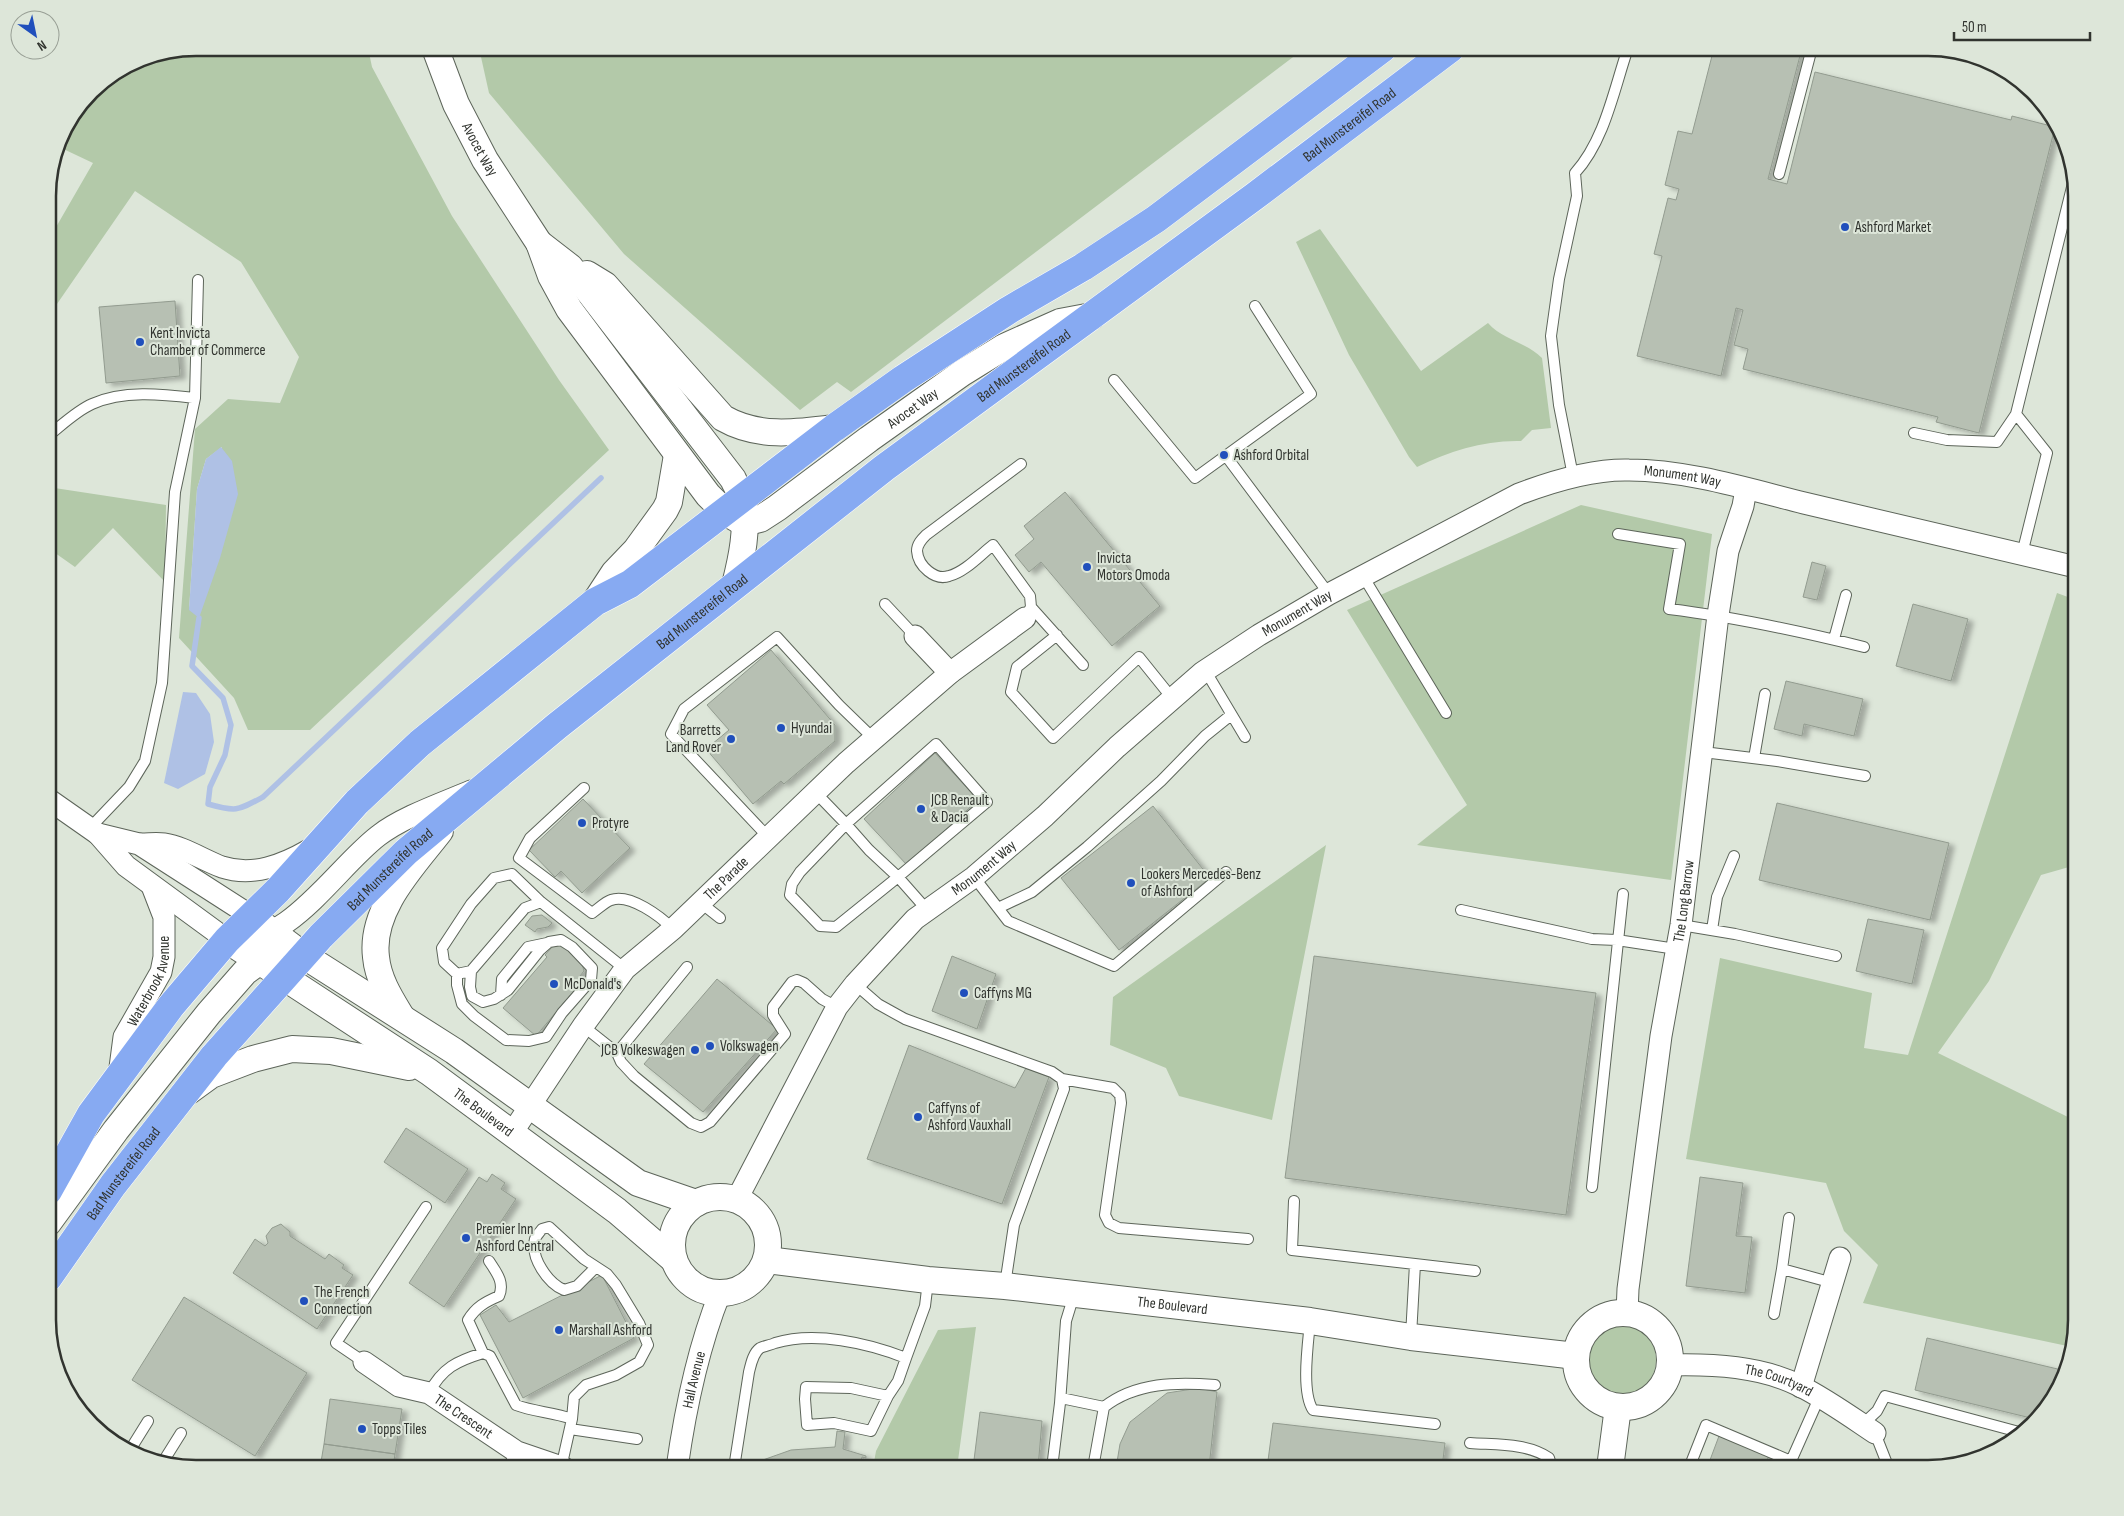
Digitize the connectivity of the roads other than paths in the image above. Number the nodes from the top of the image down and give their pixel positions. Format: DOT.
graph roads {
  1 [pos="1372,56"];
  2 [pos="1440,56"];
  3 [pos="1625,56"];
  4 [pos="1810,56"];
  5 [pos="438,57"];
  6 [pos="1779,174"];
  7 [pos="2068,207"];
  8 [pos="539,243"];
  9 [pos="570,267"];
  10 [pos="198,280"];
  11 [pos="1255,306"];
  12 [pos="1092,316"];
  13 [pos="1114,380"];
  14 [pos="195,398"];
  15 [pos="2016,414"];
  16 [pos="834,428"];
  17 [pos="57,429"];
  18 [pos="1914,433"];
  19 [pos="677,455"];
  20 [pos="1226,456"];
  21 [pos="1021,464"];
  22 [pos="1573,476"];
  23 [pos="1746,489"];
  24 [pos="737,511"];
  25 [pos="1618,534"];
  26 [pos="2022,554"];
  27 [pos="2068,565"];
  28 [pos="1363,576"];
  29 [pos="735,585"];
  30 [pos="1328,594"];
  31 [pos="1846,595"];
  32 [pos="595,602"];
  33 [pos="885,604"];
  34 [pos="1028,612"];
  35 [pos="1718,615"];
  36 [pos="915,636"];
  37 [pos="1056,636"];
  38 [pos="1834,639"];
  39 [pos="1864,646"];
  40 [pos="1083,664"];
  41 [pos="1203,672"];
  42 [pos="950,673"];
  43 [pos="1765,694"];
  44 [pos="1172,698"];
  45 [pos="1446,713"];
  46 [pos="1232,715"];
  47 [pos="1245,737"];
  48 [pos="874,739"];
  49 [pos="1702,752"];
  50 [pos="1754,758"];
  51 [pos="1865,776"];
  52 [pos="485,786"];
  53 [pos="584,788"];
  54 [pos="816,793"];
  55 [pos="57,806"];
  56 [pos="456,810"];
  57 [pos="846,824"];
  58 [pos="93,832"];
  59 [pos="768,838"];
  60 [pos="139,844"];
  61 [pos="320,844"];
  62 [pos="1734,856"];
  63 [pos="1226,872"];
  64 [pos="974,876"];
  65 [pos="898,877"];
  66 [pos="152,886"];
  67 [pos="1623,894"];
  68 [pos="541,902"];
  69 [pos="701,902"];
  70 [pos="998,908"];
  71 [pos="1461,910"];
  72 [pos="928,911"];
  73 [pos="250,916"];
  74 [pos="720,918"];
  75 [pos="1681,925"];
  76 [pos="673,929"];
  77 [pos="1712,930"];
  78 [pos="273,932"];
  79 [pos="227,940"];
  80 [pos="1617,940"];
  81 [pos="1676,949"];
  82 [pos="304,955"];
  83 [pos="1836,956"];
  84 [pos="258,962"];
  85 [pos="687,967"];
  86 [pos="625,969"];
  87 [pos="471,972"];
  88 [pos="457,974"];
  89 [pos="283,978"];
  90 [pos="855,984"];
  91 [pos="837,1007"];
  92 [pos="402,1018"];
  93 [pos="583,1026"];
  94 [pos="617,1053"];
  95 [pos="429,1072"];
  96 [pos="119,1075"];
  97 [pos="1062,1079"];
  98 [pos="181,1096"];
  99 [pos="530,1106"];
  100 [pos="512,1133"];
  101 [pos="57,1175"];
  102 [pos="1592,1187"];
  103 [pos="737,1199"];
  104 [pos="1294,1201"];
  105 [pos="696,1203"];
  106 [pos="426,1207"];
  107 [pos="57,1211"];
  108 [pos="1789,1218"];
  109 [pos="1248,1239"];
  110 [pos="1840,1258"];
  111 [pos="674,1260"];
  112 [pos="767,1260"];
  113 [pos="489,1261"];
  114 [pos="1415,1264"];
  115 [pos="57,1265"];
  116 [pos="596,1267"];
  117 [pos="1782,1269"];
  118 [pos="1475,1271"];
  119 [pos="928,1280"];
  120 [pos="1833,1283"];
  121 [pos="1005,1286"];
  122 [pos="720,1293"];
  123 [pos="1074,1294"];
  124 [pos="1627,1313"];
  125 [pos="1774,1314"];
  126 [pos="1310,1321"];
  127 [pos="1411,1337"];
  128 [pos="483,1353"];
  129 [pos="1576,1356"];
  130 [pos="906,1358"];
  131 [pos="364,1362"];
  132 [pos="1670,1365"];
  133 [pos="1215,1385"];
  134 [pos="1801,1387"];
  135 [pos="429,1393"];
  136 [pos="888,1396"];
  137 [pos="1060,1398"];
  138 [pos="1819,1398"];
  139 [pos="1104,1407"];
  140 [pos="1618,1407"];
  141 [pos="148,1421"];
  142 [pos="571,1424"];
  143 [pos="1435,1424"];
  144 [pos="1868,1429"];
  145 [pos="2013,1430"];
  146 [pos="181,1433"];
  147 [pos="637,1439"];
  148 [pos="1470,1443"];
  149 [pos="133,1444"];
  150 [pos="166,1456"];
  151 [pos="512,1460"];
  152 [pos="564,1460"];
  153 [pos="678,1460"];
  154 [pos="735,1460"];
  155 [pos="1053,1460"];
  156 [pos="1094,1460"];
  157 [pos="1550,1460"];
  158 [pos="1611,1460"];
  159 [pos="1692,1460"];
  160 [pos="1792,1460"];
  161 [pos="1792,1460"];
  162 [pos="1883,1460"];
  1 -- 16 [label="highway"];
  2 -- 12 [label="highway, Bad Munstereifel Road"];
  3 -- 22 [label="lane"];
  4 -- 6 [label="lane"];
  5 -- 8 [label="street, Avocet Way"];
  7 -- 15 [label="lane"];
  8 -- 9 [label="street, Avocet Way"];
  8 -- 19 [label="street, Avocet Way"];
  9 -- 16 [label="street, Avocet Way"];
  9 -- 24 [label="street, Avocet Way"];
  10 -- 14 [label="lane"];
  11 -- 20 [label="lane"];
  12 -- 24 [label="street, Avocet Way"];
  12 -- 29 [label="highway, Bad Munstereifel Road"];
  13 -- 20 [label="lane"];
  14 -- 17 [label="lane"];
  14 -- 58 [label="lane"];
  15 -- 18 [label="lane"];
  15 -- 26 [label="lane"];
  16 -- 24 [label="highway"];
  19 -- 24 [label="street, Avocet Way"];
  19 -- 32 [label="street"];
  20 -- 30 [label="lane"];
  21 -- 34 [label="lane"];
  22 -- 23 [label="street, Monument Way"];
  22 -- 28 [label="street, Monument Way"];
  23 -- 26 [label="street, Monument Way"];
  23 -- 35 [label="street, The Long Barrow"];
  24 -- 29 [label="street, Avocet Way"];
  24 -- 32 [label="highway"];
  25 -- 35 [label="lane"];
  26 -- 27 [label="street, Monument Way"];
  28 -- 30 [label="street, Monument Way"];
  28 -- 45 [label="lane"];
  29 -- 52 [label="highway, Bad Munstereifel Road"];
  30 -- 41 [label="street, Monument Way"];
  31 -- 38 [label="lane"];
  32 -- 61 [label="highway"];
  33 -- 36 [label="lane"];
  34 -- 37 [label="lane"];
  34 -- 42 [label="street, The Parade"];
  35 -- 38 [label="lane"];
  35 -- 49 [label="street, The Long Barrow"];
  36 -- 42 [label="street"];
  37 -- 40 [label="lane"];
  37 -- 44 [label="lane"];
  38 -- 39 [label="lane"];
  41 -- 44 [label="street, Monument Way"];
  41 -- 46 [label="lane"];
  42 -- 48 [label="street, The Parade"];
  43 -- 50 [label="lane"];
  44 -- 64 [label="street, Monument Way"];
  46 -- 47 [label="lane"];
  46 -- 70 [label="lane"];
  48 -- 54 [label="street, The Parade"];
  48 -- 59 [label="lane"];
  49 -- 50 [label="lane"];
  49 -- 75 [label="street, The Long Barrow"];
  50 -- 51 [label="lane"];
  52 -- 56 [label="highway, Bad Munstereifel Road"];
  52 -- 78 [label="street"];
  53 -- 76 [label="lane"];
  54 -- 57 [label="lane"];
  54 -- 59 [label="street, The Parade"];
  55 -- 58 [label="street"];
  56 -- 82 [label="highway, Bad Munstereifel Road"];
  56 -- 92 [label="street"];
  57 -- 65 [label="lane"];
  57 -- 65 [label="lane"];
  57 -- 65 [label="lane"];
  58 -- 60 [label="street"];
  58 -- 66 [label="street"];
  59 -- 69 [label="street, The Parade"];
  60 -- 61 [label="street"];
  60 -- 73 [label="street"];
  61 -- 73 [label="highway"];
  62 -- 77 [label="lane"];
  63 -- 70 [label="lane"];
  64 -- 70 [label="lane"];
  64 -- 72 [label="street, Monument Way"];
  65 -- 72 [label="lane"];
  66 -- 79 [label="street"];
  66 -- 96 [label="street, Waterbrook Avenue"];
  67 -- 80 [label="lane"];
  68 -- 86 [label="lane"];
  68 -- 87 [label="lane"];
  68 -- 88 [label="lane"];
  69 -- 74 [label="lane"];
  69 -- 76 [label="street, The Parade"];
  71 -- 80 [label="lane"];
  72 -- 90 [label="street, Monument Way"];
  73 -- 78 [label="street, The Boulevard"];
  73 -- 79 [label="highway"];
  75 -- 77 [label="lane"];
  75 -- 81 [label="street, The Long Barrow"];
  76 -- 86 [label="street, The Parade"];
  77 -- 83 [label="lane"];
  78 -- 79 [label="street"];
  78 -- 82 [label="street, The Boulevard"];
  79 -- 84 [label="street, The Boulevard"];
  79 -- 96 [label="highway"];
  80 -- 81 [label="lane"];
  80 -- 102 [label="lane"];
  81 -- 124 [label="street, The Long Barrow"];
  82 -- 84 [label="street"];
  82 -- 89 [label="highway, Bad Munstereifel Road"];
  82 -- 92 [label="street, The Boulevard"];
  84 -- 89 [label="street, The Boulevard"];
  84 -- 107 [label="street"];
  85 -- 94 [label="lane"];
  86 -- 93 [label="street, The Parade"];
  87 -- 88 [label="lane"];
  87 -- 88 [label="lane"];
  89 -- 95 [label="street, The Boulevard"];
  89 -- 98 [label="highway, Bad Munstereifel Road"];
  90 -- 91 [label="street, Monument Way"];
  90 -- 97 [label="lane"];
  91 -- 94 [label="lane"];
  91 -- 103 [label="street, Monument Way"];
  92 -- 99 [label="street, The Boulevard"];
  93 -- 94 [label="lane"];
  93 -- 99 [label="street, The Parade"];
  95 -- 98 [label="street"];
  95 -- 100 [label="street, The Boulevard"];
  96 -- 101 [label="highway"];
  97 -- 109 [label="lane"];
  97 -- 121 [label="lane"];
  98 -- 115 [label="highway, Bad Munstereifel Road"];
  99 -- 100 [label="street, The Parade"];
  99 -- 105 [label="street, The Boulevard"];
  100 -- 111 [label="street, The Boulevard"];
  103 -- 105 [label="street"];
  103 -- 112 [label="street"];
  104 -- 114 [label="lane"];
  105 -- 111 [label="street"];
  106 -- 131 [label="lane"];
  108 -- 117 [label="lane"];
  110 -- 120 [label="street"];
  111 -- 122 [label="street"];
  112 -- 119 [label="street, The Boulevard"];
  112 -- 122 [label="street"];
  113 -- 128 [label="lane"];
  114 -- 118 [label="lane"];
  114 -- 127 [label="lane"];
  116 -- 116 [label="lane"];
  116 -- 142 [label="lane"];
  117 -- 120 [label="lane"];
  117 -- 125 [label="lane"];
  119 -- 121 [label="street, The Boulevard"];
  119 -- 130 [label="lane"];
  120 -- 134 [label="street"];
  121 -- 123 [label="street, The Boulevard"];
  122 -- 153 [label="street, Hall Avenue"];
  123 -- 126 [label="street, The Boulevard"];
  123 -- 137 [label="lane"];
  124 -- 129 [label="street"];
  124 -- 132 [label="street"];
  126 -- 127 [label="street, The Boulevard"];
  126 -- 143 [label="lane"];
  127 -- 129 [label="street, The Boulevard"];
  128 -- 135 [label="lane"];
  128 -- 142 [label="lane"];
  129 -- 140 [label="street"];
  130 -- 136 [label="lane"];
  130 -- 154 [label="lane"];
  131 -- 135 [label="street, The Crescent"];
  132 -- 134 [label="street, The Courtyard"];
  132 -- 140 [label="street"];
  133 -- 139 [label="lane"];
  134 -- 138 [label="street, The Courtyard"];
  135 -- 151 [label="street, The Crescent"];
  136 -- 136 [label="lane"];
  137 -- 139 [label="lane"];
  137 -- 155 [label="lane"];
  138 -- 144 [label="street, The Courtyard"];
  138 -- 160 [label="lane"];
  139 -- 156 [label="lane"];
  140 -- 158 [label="street"];
  141 -- 149 [label="lane"];
  142 -- 147 [label="lane"];
  142 -- 152 [label="lane"];
  144 -- 145 [label="lane"];
  144 -- 162 [label="lane"];
  146 -- 150 [label="lane"];
  148 -- 157 [label="lane"];
  159 -- 161 [label="lane"];
}
